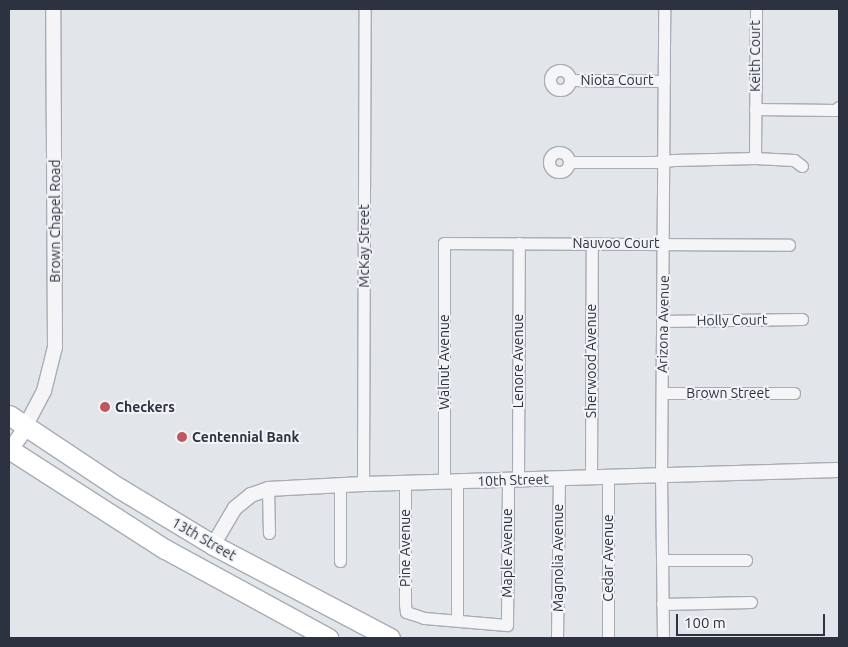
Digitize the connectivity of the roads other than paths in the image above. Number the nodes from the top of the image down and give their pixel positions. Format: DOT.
graph roads {
  1 [pos="53,9"];
  2 [pos="365,9"];
  3 [pos="664,9"];
  4 [pos="756,9"];
  5 [pos="570,80"];
  6 [pos="664,81"];
  7 [pos="839,107"];
  8 [pos="755,109"];
  9 [pos="755,158"];
  10 [pos="664,161"];
  11 [pos="570,162"];
  12 [pos="802,166"];
  13 [pos="444,243"];
  14 [pos="519,243"];
  15 [pos="663,243"];
  16 [pos="592,244"];
  17 [pos="788,245"];
  18 [pos="802,319"];
  19 [pos="662,321"];
  20 [pos="662,393"];
  21 [pos="794,393"];
  22 [pos="9,415"];
  23 [pos="25,427"];
  24 [pos="9,450"];
  25 [pos="839,470"];
  26 [pos="661,476"];
  27 [pos="608,477"];
  28 [pos="591,478"];
  29 [pos="558,479"];
  30 [pos="513,480"];
  31 [pos="451,482"];
  32 [pos="405,483"];
  33 [pos="363,484"];
  34 [pos="340,485"];
  35 [pos="268,489"];
  36 [pos="269,533"];
  37 [pos="213,545"];
  38 [pos="662,560"];
  39 [pos="746,560"];
  40 [pos="340,561"];
  41 [pos="752,602"];
  42 [pos="662,604"];
  43 [pos="457,619"];
  44 [pos="328,638"];
  45 [pos="390,638"];
  46 [pos="557,638"];
  47 [pos="608,638"];
  48 [pos="663,638"];
  1 -- 23 [label="street, Brown Chapel Road"];
  2 -- 33 [label="street, McKay Street"];
  3 -- 6 [label="street, Arizona Avenue"];
  4 -- 8 [label="street, Keith Court"];
  5 -- 6 [label="street, Niota Court"];
  6 -- 10 [label="street, Arizona Avenue"];
  7 -- 8 [label="street, Keith Court"];
  8 -- 9 [label="street"];
  9 -- 10 [label="street"];
  9 -- 12 [label="street"];
  10 -- 11 [label="street"];
  10 -- 15 [label="street, Arizona Avenue"];
  13 -- 14 [label="street, Nauvoo Court"];
  13 -- 31 [label="street, Walnut Avenue"];
  14 -- 16 [label="street, Nauvoo Court"];
  14 -- 30 [label="street, Lenore Avenue"];
  15 -- 16 [label="street, Nauvoo Court"];
  15 -- 17 [label="street, Nauvoo Court"];
  15 -- 19 [label="street, Arizona Avenue"];
  16 -- 28 [label="street, Sherwood Avenue"];
  18 -- 19 [label="street, Holly Court"];
  19 -- 20 [label="street, Arizona Avenue"];
  20 -- 21 [label="street, Brown Street"];
  20 -- 26 [label="street, Arizona Avenue"];
  22 -- 23 [label="highway, 13th Street"];
  23 -- 24 [label="main road"];
  23 -- 37 [label="highway, 13th Street"];
  24 -- 44 [label="highway, 13th Street"];
  25 -- 26 [label="street, 10th Street"];
  26 -- 27 [label="street, 10th Street"];
  26 -- 38 [label="street, Arizona Avenue"];
  27 -- 28 [label="street, 10th Street"];
  27 -- 47 [label="street, Cedar Avenue"];
  28 -- 29 [label="street, 10th Street"];
  29 -- 30 [label="street, 10th Street"];
  29 -- 46 [label="street, Magnolia Avenue"];
  30 -- 31 [label="street, 10th Street"];
  30 -- 43 [label="street, Maple Avenue"];
  31 -- 32 [label="street, 10th Street"];
  31 -- 43 [label="street, Walnut Avenue"];
  32 -- 33 [label="street, 10th Street"];
  32 -- 43 [label="street, Pine Avenue"];
  33 -- 34 [label="street, 10th Street"];
  34 -- 35 [label="street, 10th Street"];
  34 -- 40 [label="street"];
  35 -- 36 [label="street"];
  35 -- 37 [label="street, 10th Street"];
  37 -- 45 [label="highway, 13th Street"];
  38 -- 39 [label="street"];
  38 -- 42 [label="street, Arizona Avenue"];
  41 -- 42 [label="street"];
  42 -- 48 [label="street, Arizona Avenue"];
}
